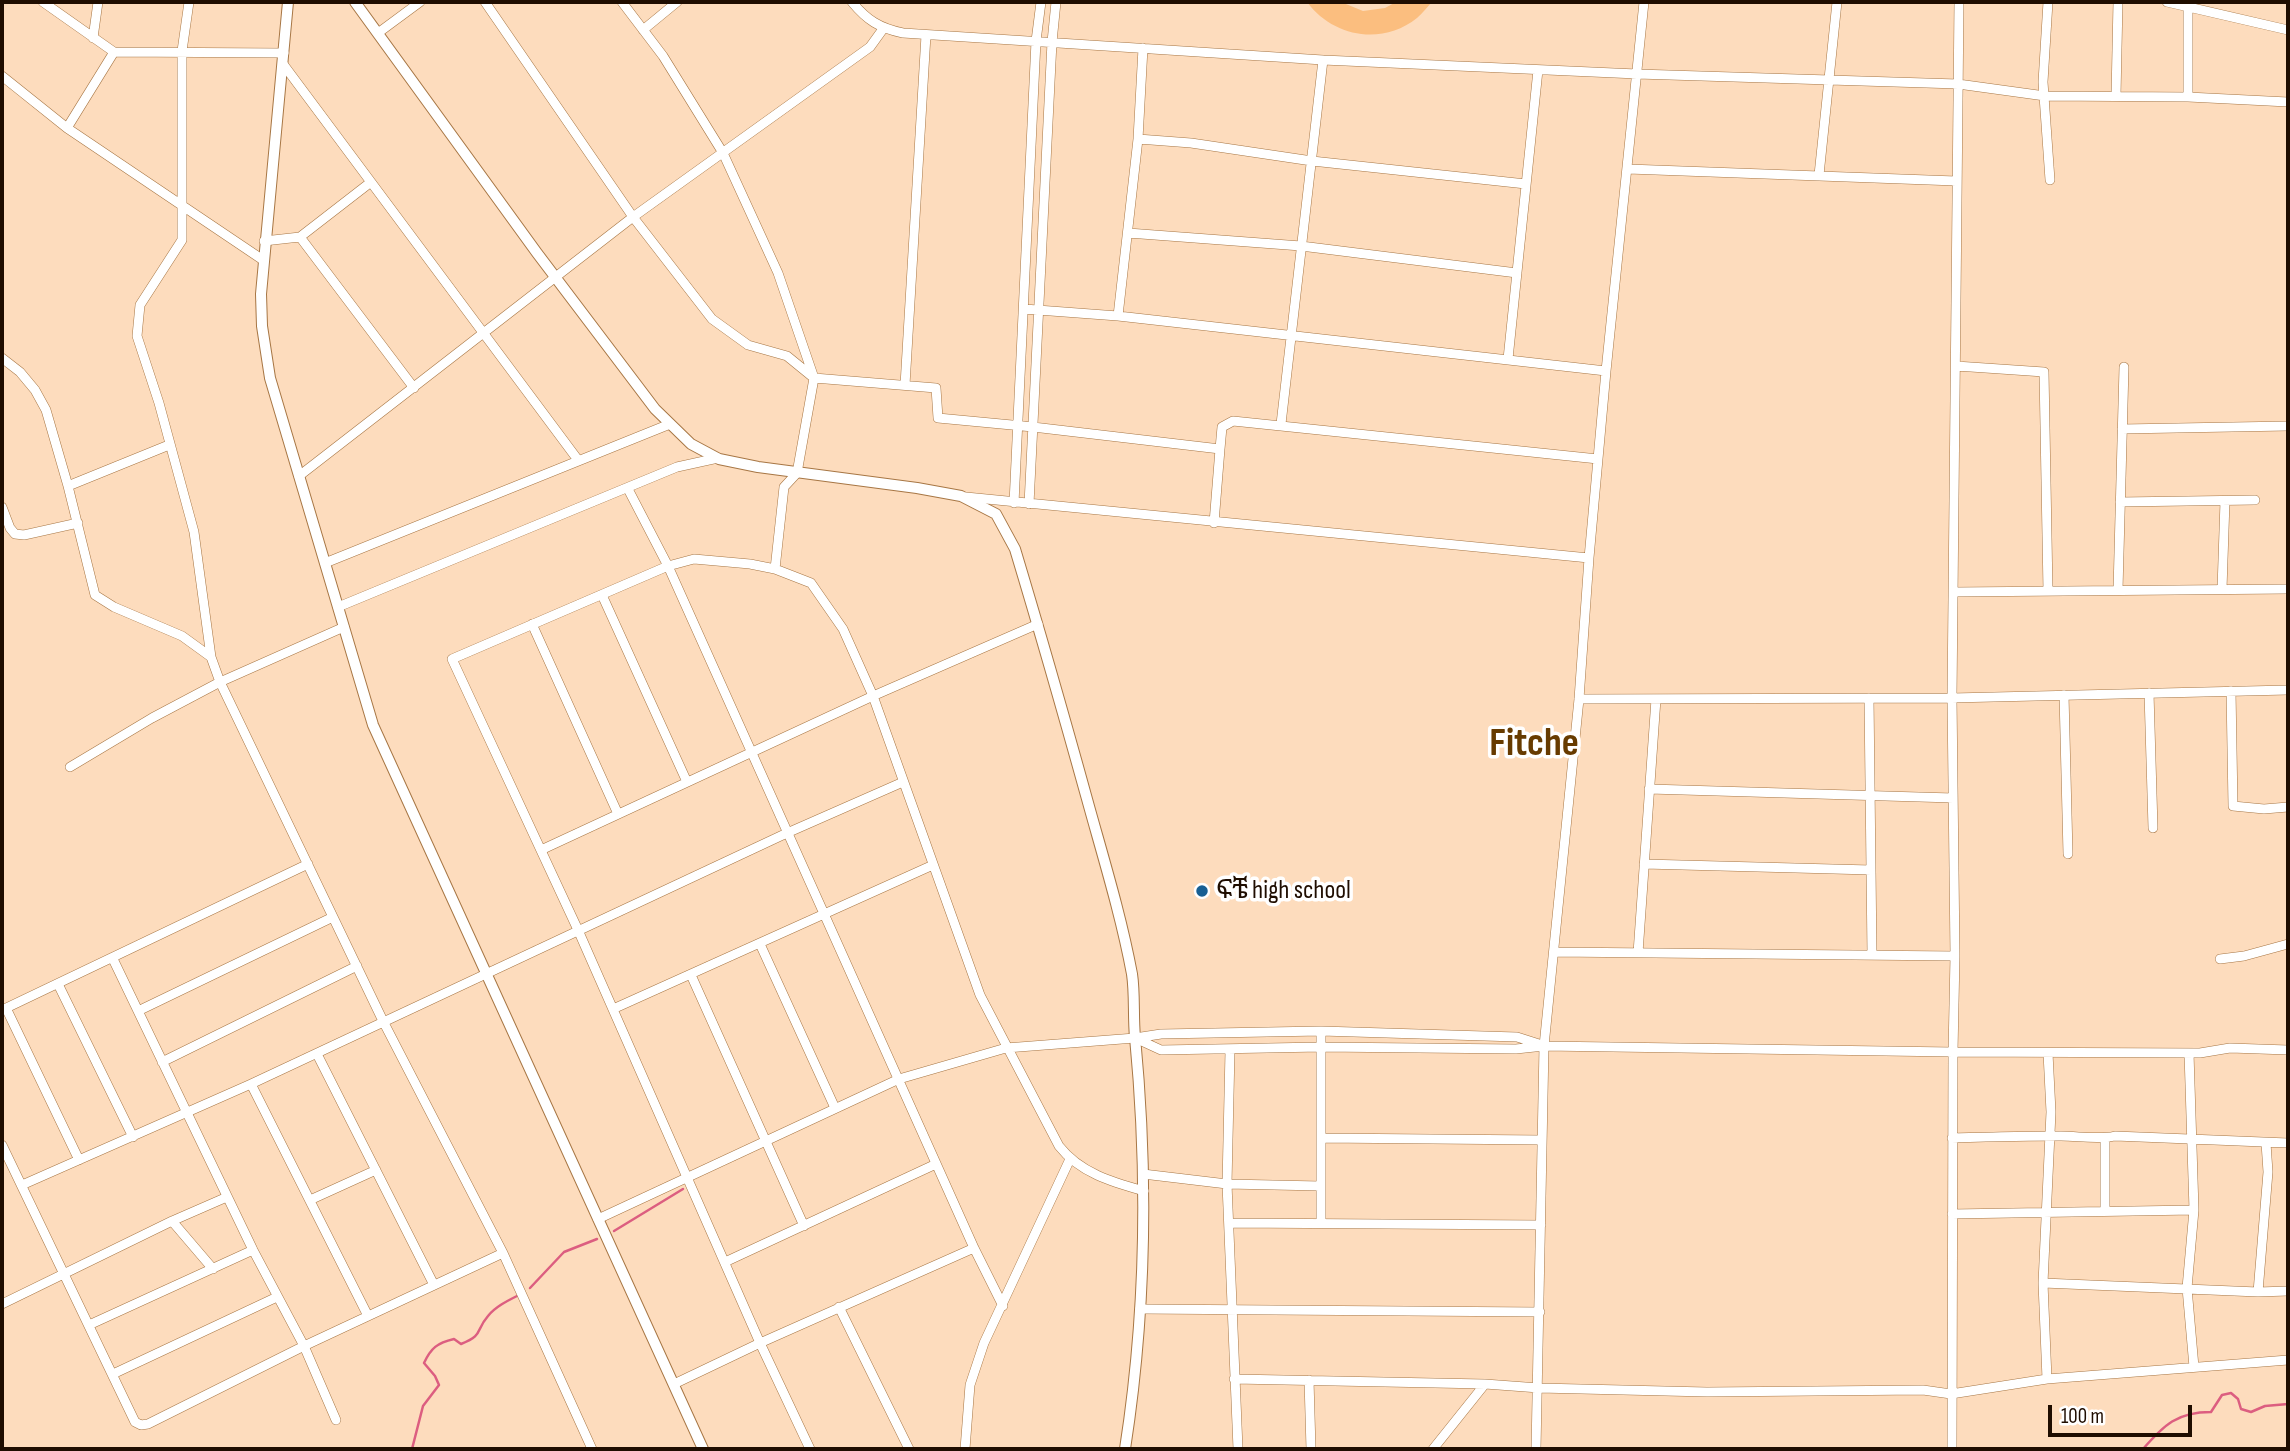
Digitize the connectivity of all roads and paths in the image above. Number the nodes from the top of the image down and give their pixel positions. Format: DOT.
graph roads {
  1 [pos="43,2"];
  2 [pos="99,2"];
  3 [pos="189,2"];
  4 [pos="288,2"];
  5 [pos="355,2"];
  6 [pos="420,2"];
  7 [pos="485,2"];
  8 [pos="622,2"];
  9 [pos="677,2"];
  10 [pos="852,2"];
  11 [pos="1041,2"];
  12 [pos="1056,2"];
  13 [pos="1644,2"];
  14 [pos="1837,2"];
  15 [pos="1959,2"];
  16 [pos="2048,2"];
  17 [pos="2118,2"];
  18 [pos="2167,2"];
  19 [pos="2188,7"];
  20 [pos="883,29"];
  21 [pos="643,30"];
  22 [pos="2288,30"];
  23 [pos="377,33"];
  24 [pos="926,34"];
  25 [pos="93,38"];
  26 [pos="1035,41"];
  27 [pos="1052,42"];
  28 [pos="1143,48"];
  29 [pos="182,51"];
  30 [pos="114,52"];
  31 [pos="283,58"];
  32 [pos="1323,60"];
  33 [pos="1538,70"];
  34 [pos="1637,75"];
  35 [pos="2,78"];
  36 [pos="1830,80"];
  37 [pos="1958,84"];
  38 [pos="2045,96"];
  39 [pos="2116,96"];
  40 [pos="2188,97"];
  41 [pos="2288,102"];
  42 [pos="67,128"];
  43 [pos="1138,139"];
  44 [pos="723,153"];
  45 [pos="1312,161"];
  46 [pos="1628,169"];
  47 [pos="1819,175"];
  48 [pos="2050,180"];
  49 [pos="1956,181"];
  50 [pos="370,182"];
  51 [pos="1526,184"];
  52 [pos="183,206"];
  53 [pos="633,218"];
  54 [pos="1128,233"];
  55 [pos="300,237"];
  56 [pos="264,241"];
  57 [pos="1301,246"];
  58 [pos="263,260"];
  59 [pos="1517,273"];
  60 [pos="556,277"];
  61 [pos="1024,309"];
  62 [pos="1040,310"];
  63 [pos="1118,316"];
  64 [pos="484,335"];
  65 [pos="1290,335"];
  66 [pos="2,358"];
  67 [pos="1508,359"];
  68 [pos="1956,366"];
  69 [pos="2124,367"];
  70 [pos="1606,370"];
  71 [pos="814,378"];
  72 [pos="905,386"];
  73 [pos="414,388"];
  74 [pos="670,424"];
  75 [pos="1281,424"];
  76 [pos="1018,425"];
  77 [pos="1033,426"];
  78 [pos="2288,426"];
  79 [pos="2122,429"];
  80 [pos="169,444"];
  81 [pos="1220,449"];
  82 [pos="718,458"];
  83 [pos="1598,459"];
  84 [pos="578,460"];
  85 [pos="797,473"];
  86 [pos="299,476"];
  87 [pos="68,486"];
  88 [pos="628,489"];
  89 [pos="961,496"];
  90 [pos="2255,500"];
  91 [pos="2224,501"];
  92 [pos="2120,502"];
  93 [pos="1014,503"];
  94 [pos="1029,505"];
  95 [pos="2,507"];
  96 [pos="78,523"];
  97 [pos="1214,523"];
  98 [pos="6,530"];
  99 [pos="1589,558"];
  100 [pos="325,564"];
  101 [pos="668,566"];
  102 [pos="775,569"];
  103 [pos="2222,589"];
  104 [pos="2288,589"];
  105 [pos="2118,590"];
  106 [pos="2048,591"];
  107 [pos="1954,592"];
  108 [pos="601,595"];
  109 [pos="338,607"];
  110 [pos="532,624"];
  111 [pos="1038,624"];
  112 [pos="344,627"];
  113 [pos="211,657"];
  114 [pos="220,682"];
  115 [pos="2288,690"];
  116 [pos="2231,691"];
  117 [pos="2149,693"];
  118 [pos="2064,695"];
  119 [pos="873,696"];
  120 [pos="1869,698"];
  121 [pos="1952,698"];
  122 [pos="1579,699"];
  123 [pos="1656,699"];
  124 [pos="752,752"];
  125 [pos="70,767"];
  126 [pos="687,782"];
  127 [pos="903,782"];
  128 [pos="1649,789"];
  129 [pos="1870,796"];
  130 [pos="1953,798"];
  131 [pos="2288,807"];
  132 [pos="618,814"];
  133 [pos="2153,828"];
  134 [pos="787,832"];
  135 [pos="541,850"];
  136 [pos="2068,855"];
  137 [pos="308,864"];
  138 [pos="933,864"];
  139 [pos="1644,864"];
  140 [pos="1871,870"];
  141 [pos="826,915"];
  142 [pos="333,917"];
  143 [pos="578,930"];
  144 [pos="760,944"];
  145 [pos="2288,944"];
  146 [pos="1554,952"];
  147 [pos="1637,953"];
  148 [pos="1872,955"];
  149 [pos="1955,956"];
  150 [pos="2220,958"];
  151 [pos="113,959"];
  152 [pos="356,966"];
  153 [pos="486,975"];
  154 [pos="691,975"];
  155 [pos="58,984"];
  156 [pos="4,1009"];
  157 [pos="613,1009"];
  158 [pos="138,1011"];
  159 [pos="383,1021"];
  160 [pos="1321,1031"];
  161 [pos="1135,1038"];
  162 [pos="1544,1046"];
  163 [pos="1321,1047"];
  164 [pos="1006,1048"];
  165 [pos="2288,1050"];
  166 [pos="1230,1051"];
  167 [pos="1953,1052"];
  168 [pos="2049,1053"];
  169 [pos="2189,1053"];
  170 [pos="317,1054"];
  171 [pos="162,1062"];
  172 [pos="899,1079"];
  173 [pos="251,1084"];
  174 [pos="835,1108"];
  175 [pos="186,1113"];
  176 [pos="2050,1136"];
  177 [pos="132,1137"];
  178 [pos="1321,1138"];
  179 [pos="1952,1138"];
  180 [pos="2105,1139"];
  181 [pos="2192,1139"];
  182 [pos="765,1140"];
  183 [pos="1542,1140"];
  184 [pos="2266,1143"];
  185 [pos="2288,1143"];
  186 [pos="2,1145"];
  187 [pos="1070,1159"];
  188 [pos="79,1160"];
  189 [pos="936,1164"];
  190 [pos="376,1170"];
  191 [pos="1143,1174"];
  192 [pos="687,1176"];
  193 [pos="1227,1184"];
  194 [pos="22,1185"];
  195 [pos="1320,1186"];
  196 [pos="1144,1191"];
  197 [pos="227,1197"];
  198 [pos="310,1200"];
  199 [pos="2193,1210"];
  200 [pos="2105,1211"];
  201 [pos="2048,1212"];
  202 [pos="1952,1214"];
  203 [pos="598,1219"];
  204 [pos="172,1221"];
  205 [pos="1321,1222"];
  206 [pos="1230,1223"];
  207 [pos="1541,1225"];
  208 [pos="804,1226"];
  209 [pos="974,1248"];
  210 [pos="253,1250"];
  211 [pos="503,1253"];
  212 [pos="725,1262"];
  213 [pos="213,1269"];
  214 [pos="65,1273"];
  215 [pos="2043,1283"];
  216 [pos="434,1285"];
  217 [pos="2187,1287"];
  218 [pos="2288,1291"];
  219 [pos="2258,1292"];
  220 [pos="277,1297"];
  221 [pos="2,1304"];
  222 [pos="1003,1306"];
  223 [pos="839,1307"];
  224 [pos="1140,1309"];
  225 [pos="1231,1310"];
  226 [pos="1540,1312"];
  227 [pos="369,1316"];
  228 [pos="89,1325"];
  229 [pos="760,1343"];
  230 [pos="304,1346"];
  231 [pos="2288,1360"];
  232 [pos="2193,1367"];
  233 [pos="113,1374"];
  234 [pos="1234,1379"];
  235 [pos="2047,1379"];
  236 [pos="1309,1381"];
  237 [pos="674,1384"];
  238 [pos="1485,1384"];
  239 [pos="1539,1388"];
  240 [pos="1951,1394"];
  241 [pos="336,1420"];
  242 [pos="592,1449"];
  243 [pos="703,1449"];
  244 [pos="810,1449"];
  245 [pos="909,1449"];
  246 [pos="965,1449"];
  247 [pos="1125,1449"];
  248 [pos="1238,1449"];
  249 [pos="1311,1449"];
  250 [pos="1433,1449"];
  251 [pos="1536,1449"];
  252 [pos="1952,1449"];
  1 -- 25 [label="street"];
  2 -- 25 [label="street"];
  3 -- 29 [label="street"];
  4 -- 31 [label="street"];
  5 -- 23 [label="street"];
  6 -- 23 [label="street"];
  7 -- 53 [label="street"];
  8 -- 21 [label="street"];
  9 -- 21 [label="street"];
  10 -- 20 [label="street"];
  11 -- 26 [label="street"];
  12 -- 27 [label="street"];
  13 -- 34 [label="street"];
  14 -- 36 [label="street"];
  15 -- 37 [label="street"];
  16 -- 38 [label="street"];
  17 -- 39 [label="street"];
  18 -- 19 [label="street"];
  19 -- 22 [label="street"];
  19 -- 40 [label="street"];
  20 -- 24 [label="street"];
  20 -- 44 [label="street"];
  21 -- 44 [label="street"];
  23 -- 60 [label="street"];
  24 -- 26 [label="street"];
  24 -- 72 [label="street"];
  25 -- 30 [label="street"];
  26 -- 27 [label="street"];
  26 -- 61 [label="street"];
  27 -- 28 [label="street"];
  27 -- 62 [label="street"];
  28 -- 32 [label="street"];
  28 -- 43 [label="street"];
  29 -- 30 [label="street"];
  29 -- 31 [label="street"];
  29 -- 52 [label="street"];
  30 -- 42 [label="street"];
  31 -- 50 [label="street"];
  31 -- 56 [label="street"];
  32 -- 33 [label="street"];
  32 -- 45 [label="street"];
  33 -- 34 [label="street"];
  33 -- 51 [label="street"];
  34 -- 36 [label="street"];
  34 -- 46 [label="street"];
  35 -- 42 [label="street"];
  36 -- 37 [label="street"];
  36 -- 47 [label="street"];
  37 -- 38 [label="street"];
  37 -- 49 [label="street"];
  38 -- 39 [label="street"];
  38 -- 48 [label="street"];
  39 -- 40 [label="street"];
  40 -- 41 [label="street"];
  42 -- 52 [label="street"];
  43 -- 45 [label="street"];
  43 -- 54 [label="street"];
  44 -- 53 [label="street"];
  44 -- 71 [label="street"];
  45 -- 51 [label="street"];
  45 -- 57 [label="street"];
  46 -- 47 [label="street"];
  46 -- 70 [label="street"];
  47 -- 49 [label="street"];
  49 -- 68 [label="street"];
  50 -- 55 [label="street"];
  50 -- 64 [label="street"];
  51 -- 59 [label="street"];
  52 -- 58 [label="street"];
  52 -- 80 [label="street"];
  53 -- 60 [label="street"];
  53 -- 71 [label="street"];
  54 -- 57 [label="street"];
  54 -- 63 [label="street"];
  55 -- 56 [label="street"];
  55 -- 73 [label="street"];
  56 -- 58 [label="street"];
  57 -- 59 [label="street"];
  57 -- 65 [label="street"];
  58 -- 86 [label="street"];
  59 -- 67 [label="street"];
  60 -- 64 [label="street"];
  60 -- 74 [label="street"];
  61 -- 62 [label="street"];
  61 -- 76 [label="street"];
  62 -- 63 [label="street"];
  62 -- 77 [label="street"];
  63 -- 65 [label="street"];
  64 -- 73 [label="street"];
  64 -- 84 [label="street"];
  65 -- 67 [label="street"];
  65 -- 75 [label="street"];
  66 -- 87 [label="street"];
  67 -- 70 [label="street"];
  68 -- 106 [label="street"];
  68 -- 107 [label="street"];
  69 -- 79 [label="street"];
  70 -- 83 [label="street"];
  71 -- 72 [label="street"];
  71 -- 85 [label="street"];
  72 -- 76 [label="street"];
  73 -- 86 [label="street"];
  74 -- 82 [label="street"];
  74 -- 84 [label="street"];
  75 -- 81 [label="street"];
  75 -- 83 [label="street"];
  76 -- 77 [label="street"];
  76 -- 93 [label="street"];
  77 -- 81 [label="street"];
  77 -- 94 [label="street"];
  78 -- 79 [label="street"];
  79 -- 92 [label="street"];
  80 -- 87 [label="street"];
  80 -- 113 [label="street"];
  81 -- 97 [label="street"];
  82 -- 85 [label="street"];
  82 -- 88 [label="street"];
  83 -- 99 [label="street"];
  84 -- 100 [label="street"];
  85 -- 89 [label="street"];
  85 -- 102 [label="street"];
  86 -- 100 [label="street"];
  87 -- 96 [label="street"];
  88 -- 101 [label="street"];
  88 -- 109 [label="street"];
  89 -- 93 [label="street"];
  89 -- 111 [label="street"];
  90 -- 91 [label="street"];
  91 -- 92 [label="street"];
  91 -- 103 [label="street"];
  92 -- 105 [label="street"];
  93 -- 94 [label="street"];
  94 -- 97 [label="street"];
  95 -- 98 [label="street"];
  96 -- 98 [label="street"];
  96 -- 113 [label="street"];
  97 -- 99 [label="street"];
  99 -- 122 [label="street"];
  100 -- 109 [label="street"];
  101 -- 102 [label="street"];
  101 -- 108 [label="street"];
  101 -- 124 [label="street"];
  102 -- 119 [label="street"];
  103 -- 104 [label="street"];
  103 -- 105 [label="street"];
  105 -- 106 [label="street"];
  106 -- 107 [label="street"];
  107 -- 121 [label="street"];
  108 -- 110 [label="street"];
  108 -- 126 [label="street"];
  109 -- 112 [label="street"];
  110 -- 132 [label="street"];
  110 -- 135 [label="street"];
  111 -- 119 [label="street"];
  111 -- 161 [label="street"];
  112 -- 114 [label="street"];
  112 -- 153 [label="street"];
  113 -- 114 [label="street"];
  114 -- 125 [label="street"];
  114 -- 137 [label="street"];
  115 -- 116 [label="street"];
  116 -- 117 [label="street"];
  116 -- 131 [label="street"];
  117 -- 118 [label="street"];
  117 -- 133 [label="street"];
  118 -- 121 [label="street"];
  118 -- 136 [label="street"];
  119 -- 124 [label="street"];
  119 -- 127 [label="street"];
  120 -- 121 [label="street"];
  120 -- 123 [label="street"];
  120 -- 129 [label="street"];
  121 -- 130 [label="street"];
  122 -- 123 [label="street"];
  122 -- 146 [label="street"];
  123 -- 128 [label="street"];
  124 -- 126 [label="street"];
  124 -- 134 [label="street"];
  126 -- 132 [label="street"];
  127 -- 134 [label="street"];
  127 -- 138 [label="street"];
  128 -- 129 [label="street"];
  128 -- 139 [label="street"];
  129 -- 130 [label="street"];
  129 -- 140 [label="street"];
  130 -- 149 [label="street"];
  132 -- 135 [label="street"];
  134 -- 141 [label="street"];
  134 -- 143 [label="street"];
  135 -- 143 [label="street"];
  137 -- 142 [label="street"];
  137 -- 151 [label="street"];
  138 -- 141 [label="street"];
  138 -- 164 [label="street"];
  139 -- 140 [label="street"];
  139 -- 147 [label="street"];
  140 -- 148 [label="street"];
  141 -- 144 [label="street"];
  141 -- 172 [label="street"];
  142 -- 152 [label="street"];
  142 -- 158 [label="street"];
  143 -- 153 [label="street"];
  143 -- 157 [label="street"];
  144 -- 154 [label="street"];
  144 -- 174 [label="street"];
  145 -- 150 [label="street"];
  146 -- 147 [label="street"];
  146 -- 162 [label="street"];
  147 -- 148 [label="street"];
  148 -- 149 [label="street"];
  149 -- 167 [label="street"];
  151 -- 155 [label="street"];
  151 -- 158 [label="street"];
  152 -- 159 [label="street"];
  152 -- 171 [label="street"];
  153 -- 159 [label="street"];
  153 -- 203 [label="street"];
  154 -- 157 [label="street"];
  154 -- 182 [label="street"];
  155 -- 156 [label="street"];
  155 -- 177 [label="street"];
  156 -- 188 [label="street"];
  157 -- 192 [label="street"];
  158 -- 171 [label="street"];
  159 -- 170 [label="street"];
  159 -- 211 [label="street"];
  160 -- 161 [label="street"];
  160 -- 162 [label="street"];
  160 -- 163 [label="street"];
  161 -- 164 [label="street"];
  161 -- 166 [label="street"];
  161 -- 191 [label="street"];
  162 -- 163 [label="street"];
  162 -- 167 [label="street"];
  162 -- 183 [label="street"];
  163 -- 166 [label="street"];
  163 -- 178 [label="street"];
  164 -- 172 [label="street"];
  164 -- 187 [label="street"];
  165 -- 169 [label="street"];
  166 -- 193 [label="street"];
  167 -- 168 [label="street"];
  167 -- 179 [label="street"];
  168 -- 169 [label="street"];
  168 -- 176 [label="street"];
  169 -- 181 [label="street"];
  170 -- 173 [label="street"];
  170 -- 190 [label="street"];
  171 -- 175 [label="street"];
  172 -- 174 [label="street"];
  172 -- 189 [label="street"];
  173 -- 175 [label="street"];
  173 -- 198 [label="street"];
  174 -- 182 [label="street"];
  175 -- 177 [label="street"];
  175 -- 197 [label="street"];
  176 -- 179 [label="street"];
  176 -- 180 [label="street"];
  176 -- 201 [label="street"];
  177 -- 188 [label="street"];
  178 -- 183 [label="street"];
  178 -- 195 [label="street"];
  179 -- 202 [label="street"];
  180 -- 181 [label="street"];
  180 -- 200 [label="street"];
  181 -- 184 [label="street"];
  181 -- 199 [label="street"];
  182 -- 192 [label="street"];
  182 -- 208 [label="street"];
  183 -- 207 [label="street"];
  184 -- 185 [label="street"];
  184 -- 219 [label="street"];
  186 -- 194 [label="street"];
  187 -- 196 [label="street"];
  187 -- 222 [label="street"];
  188 -- 194 [label="street"];
  189 -- 208 [label="street"];
  189 -- 209 [label="street"];
  190 -- 198 [label="street"];
  190 -- 216 [label="street"];
  191 -- 193 [label="street"];
  191 -- 196 [label="street"];
  192 -- 203 [label="street"];
  192 -- 212 [label="street"];
  193 -- 195 [label="street"];
  193 -- 206 [label="street"];
  194 -- 214 [label="street"];
  195 -- 205 [label="street"];
  196 -- 224 [label="street"];
  197 -- 204 [label="street"];
  197 -- 210 [label="street"];
  198 -- 227 [label="street"];
  199 -- 200 [label="street"];
  199 -- 217 [label="street"];
  200 -- 201 [label="street"];
  201 -- 202 [label="street"];
  201 -- 215 [label="street"];
  202 -- 240 [label="street"];
  203 -- 237 [label="street"];
  204 -- 213 [label="street"];
  204 -- 214 [label="street"];
  205 -- 206 [label="street"];
  205 -- 207 [label="street"];
  206 -- 225 [label="street"];
  207 -- 226 [label="street"];
  208 -- 212 [label="street"];
  209 -- 222 [label="street"];
  209 -- 223 [label="street"];
  210 -- 213 [label="street"];
  210 -- 220 [label="street"];
  211 -- 216 [label="street"];
  211 -- 242 [label="street"];
  212 -- 229 [label="street"];
  213 -- 228 [label="street"];
  214 -- 221 [label="street"];
  214 -- 228 [label="street"];
  215 -- 217 [label="street"];
  215 -- 235 [label="street"];
  216 -- 227 [label="street"];
  217 -- 219 [label="street"];
  217 -- 232 [label="street"];
  218 -- 219 [label="street"];
  220 -- 230 [label="street"];
  220 -- 233 [label="street"];
  222 -- 246 [label="street"];
  223 -- 229 [label="street"];
  223 -- 245 [label="street"];
  224 -- 225 [label="street"];
  224 -- 247 [label="street"];
  225 -- 226 [label="street"];
  225 -- 234 [label="street"];
  226 -- 239 [label="street"];
  227 -- 230 [label="street"];
  228 -- 233 [label="street"];
  229 -- 237 [label="street"];
  229 -- 244 [label="street"];
  230 -- 233 [label="street"];
  230 -- 241 [label="street"];
  231 -- 232 [label="street"];
  232 -- 235 [label="street"];
  234 -- 236 [label="street"];
  234 -- 248 [label="street"];
  235 -- 240 [label="street"];
  236 -- 238 [label="street"];
  236 -- 249 [label="street"];
  237 -- 243 [label="street"];
  238 -- 239 [label="street"];
  238 -- 250 [label="street"];
  239 -- 240 [label="street"];
  239 -- 251 [label="street"];
  240 -- 252 [label="street"];
}
